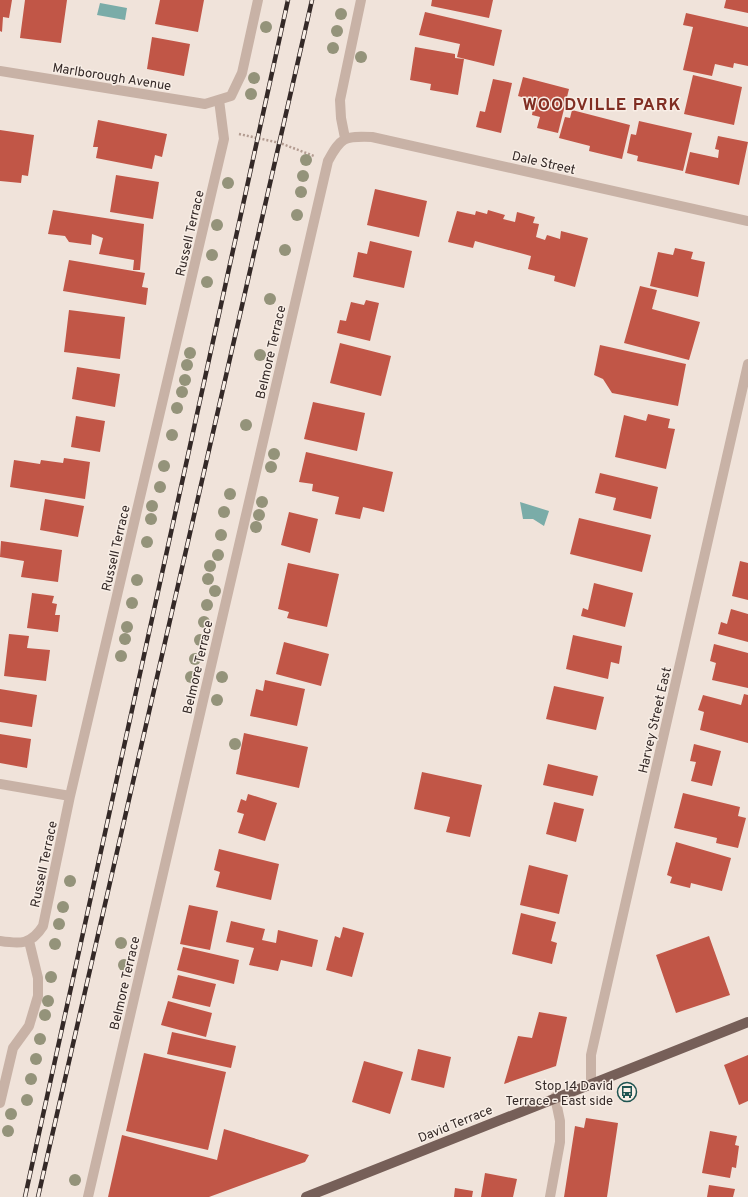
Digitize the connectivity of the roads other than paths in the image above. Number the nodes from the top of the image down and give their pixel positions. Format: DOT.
graph roads {
  1 [pos="258,0"];
  2 [pos="362,0"];
  3 [pos="0,71"];
  4 [pos="219,100"];
  5 [pos="345,138"];
  6 [pos="748,221"];
  7 [pos="748,364"];
  8 [pos="0,784"];
  9 [pos="70,796"];
  10 [pos="0,941"];
  11 [pos="29,941"];
  12 [pos="748,1022"];
  13 [pos="591,1083"];
  14 [pos="555,1097"];
  15 [pos="0,1103"];
  16 [pos="88,1197"];
  17 [pos="306,1197"];
  18 [pos="550,1197"];
  1 -- 4 [label="street"];
  2 -- 5 [label="street"];
  3 -- 4 [label="street, Marlborough Avenue"];
  4 -- 9 [label="street, Russell Terrace"];
  5 -- 6 [label="street, Dale Street"];
  5 -- 16 [label="street, Belmore Terrace"];
  7 -- 13 [label="street, Harvey Street East"];
  8 -- 9 [label="street"];
  9 -- 11 [label="street, Russell Terrace"];
  10 -- 11 [label="street"];
  11 -- 15 [label="street"];
  12 -- 13 [label="main road, David Terrace"];
  13 -- 14 [label="main road, David Terrace"];
  14 -- 17 [label="main road, David Terrace"];
  14 -- 18 [label="street"];
}
